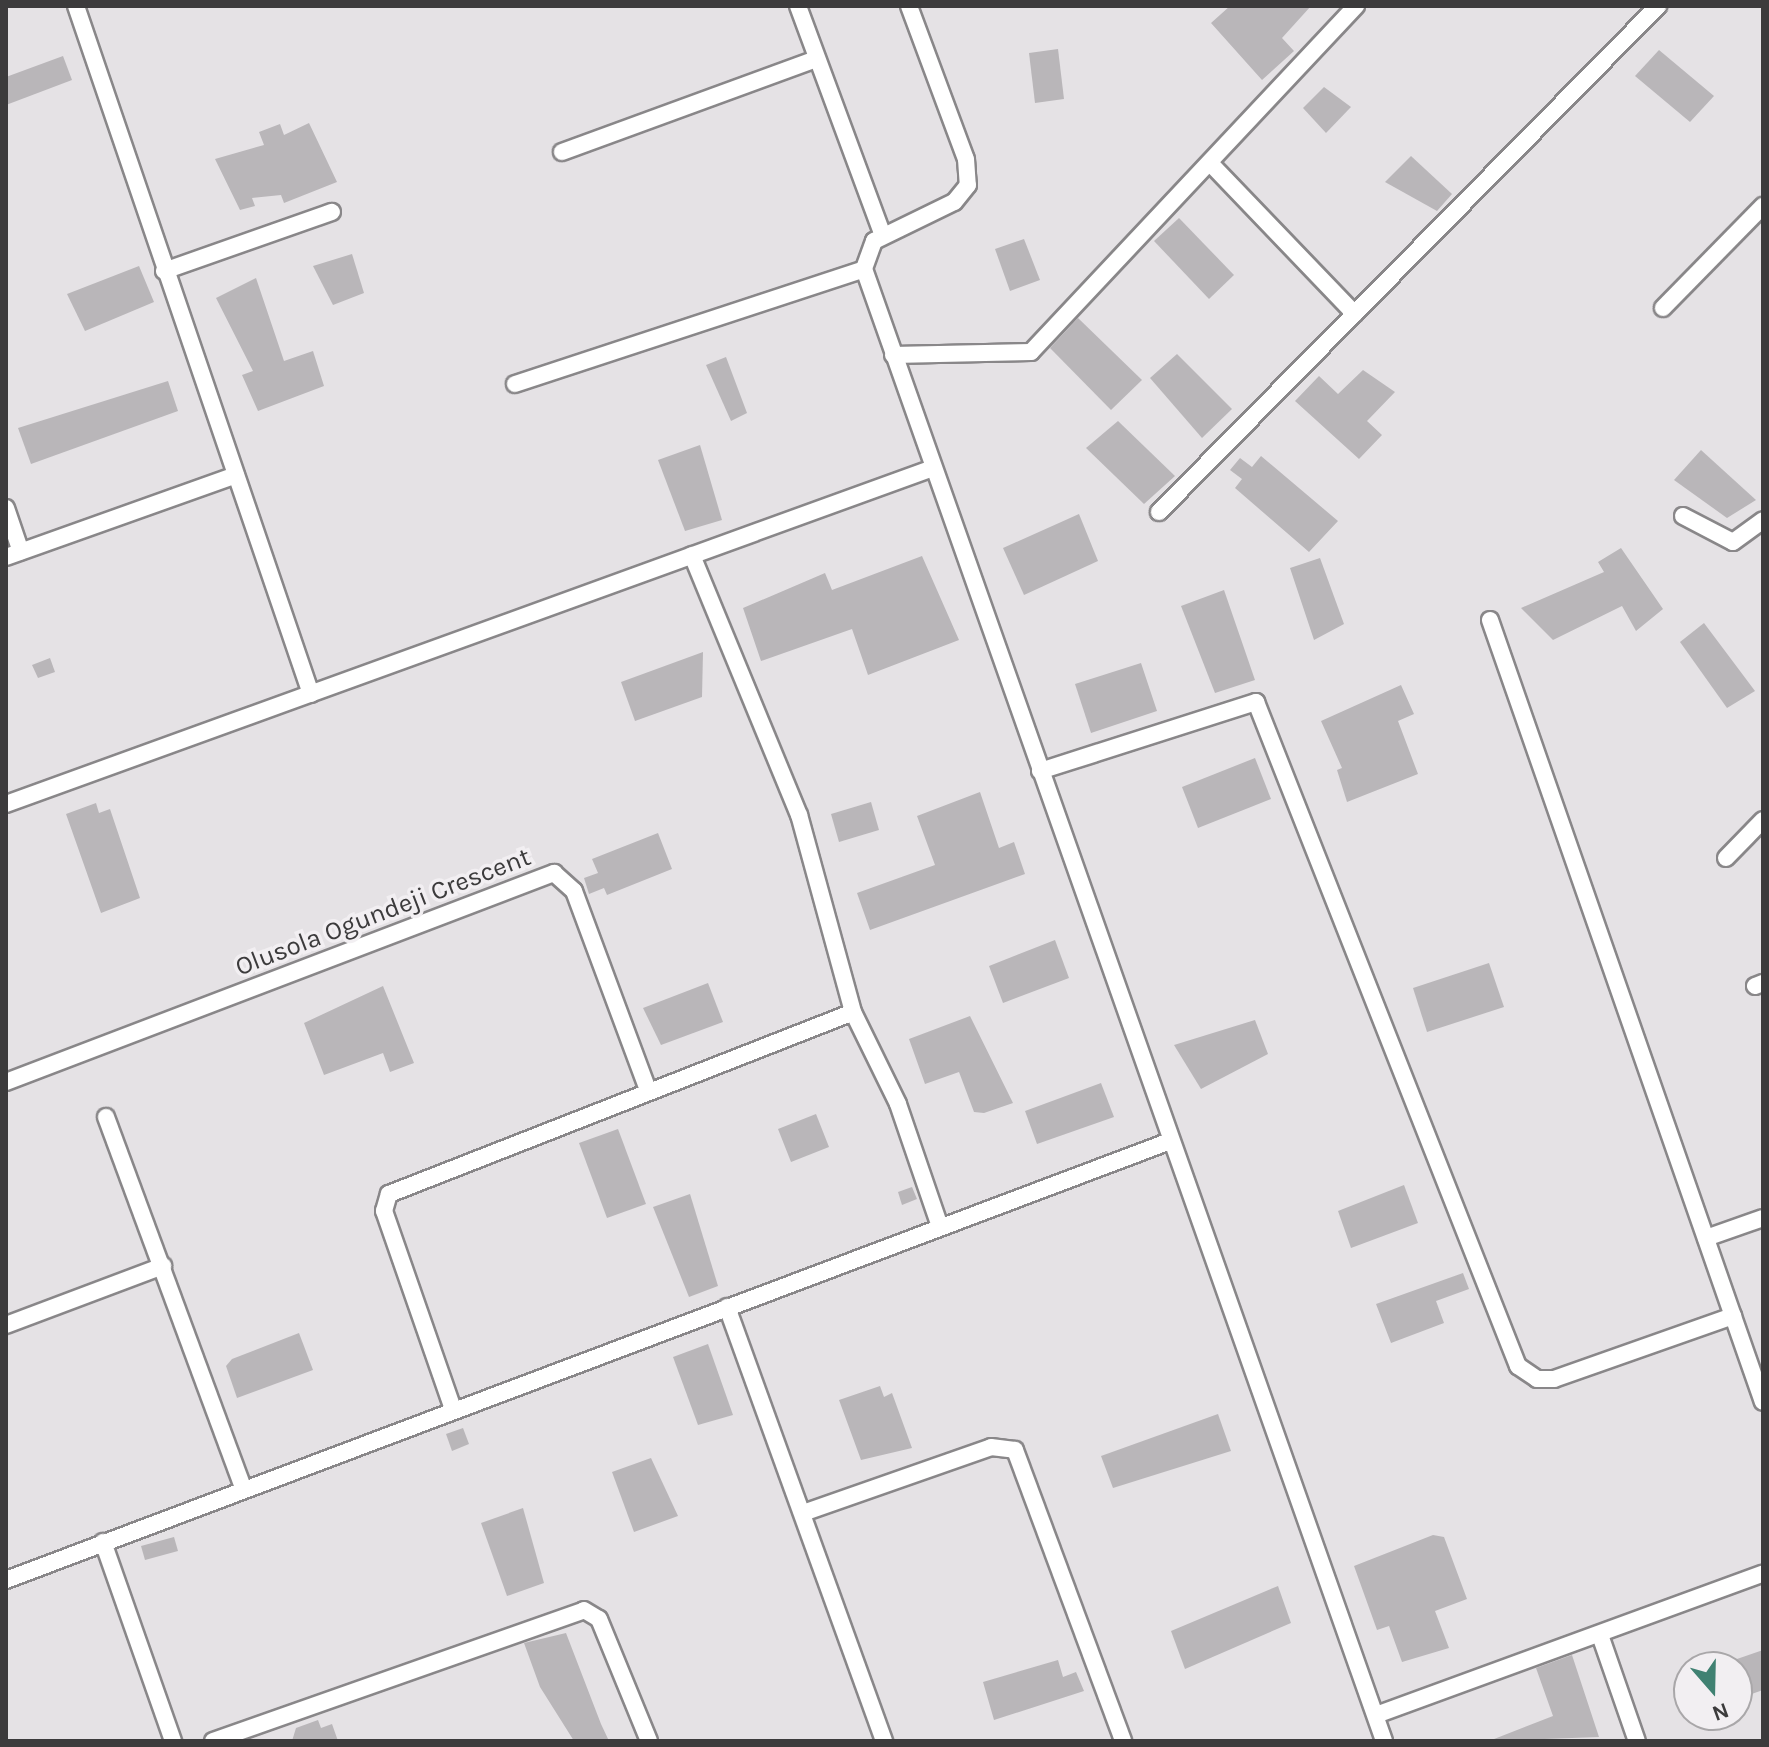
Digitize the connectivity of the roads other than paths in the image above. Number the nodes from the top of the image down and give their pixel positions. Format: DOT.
graph roads {
  1 [pos="76,6"];
  2 [pos="798,6"];
  3 [pos="909,6"];
  4 [pos="1356,6"];
  5 [pos="1658,6"];
  6 [pos="816,59"];
  7 [pos="562,152"];
  8 [pos="1210,163"];
  9 [pos="1763,206"];
  10 [pos="332,212"];
  11 [pos="883,236"];
  12 [pos="864,269"];
  13 [pos="164,271"];
  14 [pos="1663,308"];
  15 [pos="1355,314"];
  16 [pos="893,355"];
  17 [pos="515,384"];
  18 [pos="933,468"];
  19 [pos="236,475"];
  20 [pos="6,508"];
  21 [pos="1159,512"];
  22 [pos="1683,516"];
  23 [pos="1763,520"];
  24 [pos="14,555"];
  25 [pos="692,555"];
  26 [pos="1490,620"];
  27 [pos="311,694"];
  28 [pos="1040,771"];
  29 [pos="6,804"];
  30 [pos="1763,820"];
  31 [pos="1726,858"];
  32 [pos="853,1012"];
  33 [pos="6,1082"];
  34 [pos="648,1090"];
  35 [pos="106,1117"];
  36 [pos="1170,1141"];
  37 [pos="1763,1218"];
  38 [pos="940,1227"];
  39 [pos="1706,1238"];
  40 [pos="163,1266"];
  41 [pos="727,1307"];
  42 [pos="1733,1316"];
  43 [pos="6,1325"];
  44 [pos="1763,1402"];
  45 [pos="453,1409"];
  46 [pos="243,1488"];
  47 [pos="803,1513"];
  48 [pos="103,1542"];
  49 [pos="1763,1573"];
  50 [pos="6,1580"];
  51 [pos="1600,1635"];
  52 [pos="1376,1715"];
  53 [pos="173,1741"];
  54 [pos="213,1741"];
  55 [pos="649,1741"];
  56 [pos="884,1741"];
  57 [pos="1123,1741"];
  58 [pos="1384,1741"];
  59 [pos="1637,1741"];
  1 -- 13 [label="street"];
  2 -- 6 [label="street"];
  3 -- 11 [label="street"];
  4 -- 8 [label="street"];
  5 -- 15 [label="street"];
  6 -- 7 [label="street"];
  6 -- 11 [label="street"];
  8 -- 15 [label="street"];
  8 -- 16 [label="street"];
  9 -- 14 [label="street"];
  10 -- 13 [label="street"];
  11 -- 12 [label="street"];
  12 -- 16 [label="street"];
  12 -- 17 [label="street"];
  13 -- 19 [label="street"];
  15 -- 21 [label="street"];
  16 -- 18 [label="street"];
  18 -- 25 [label="street"];
  18 -- 28 [label="street"];
  19 -- 24 [label="street"];
  19 -- 27 [label="street"];
  20 -- 24 [label="street"];
  22 -- 23 [label="street"];
  25 -- 27 [label="street"];
  25 -- 32 [label="street"];
  26 -- 39 [label="street"];
  27 -- 29 [label="street"];
  28 -- 36 [label="street"];
  28 -- 42 [label="street"];
  30 -- 31 [label="street"];
  32 -- 34 [label="street"];
  32 -- 38 [label="street"];
  33 -- 34 [label="street, Olusola Ogundeji Crescent"];
  34 -- 45 [label="street"];
  35 -- 40 [label="street"];
  36 -- 38 [label="street"];
  36 -- 52 [label="street"];
  37 -- 39 [label="street"];
  38 -- 41 [label="street"];
  39 -- 42 [label="street"];
  40 -- 43 [label="street"];
  40 -- 46 [label="street"];
  41 -- 45 [label="street"];
  41 -- 47 [label="street"];
  42 -- 44 [label="street"];
  45 -- 46 [label="street"];
  46 -- 48 [label="street"];
  47 -- 56 [label="street"];
  47 -- 57 [label="street"];
  48 -- 50 [label="street"];
  48 -- 53 [label="street"];
  49 -- 51 [label="street"];
  51 -- 52 [label="street"];
  51 -- 59 [label="street"];
  52 -- 58 [label="street"];
  54 -- 55 [label="street"];
}
